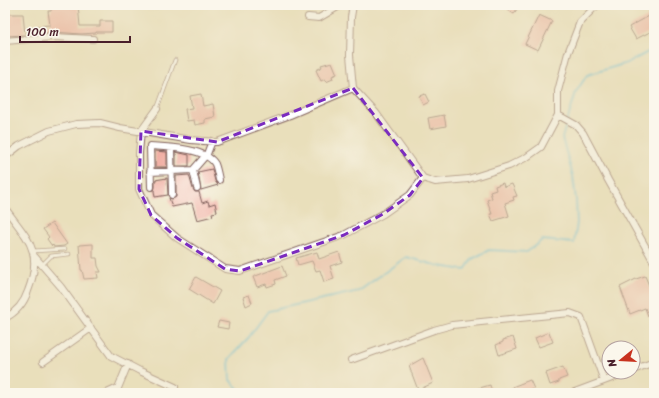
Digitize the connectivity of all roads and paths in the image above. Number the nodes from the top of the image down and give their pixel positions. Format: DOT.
graph roads {
  1 [pos="341,5"];
  2 [pos="353,5"];
  3 [pos="597,5"];
  4 [pos="308,17"];
  5 [pos="93,39"];
  6 [pos="5,41"];
  7 [pos="175,60"];
  8 [pos="354,88"];
  9 [pos="157,109"];
  10 [pos="558,115"];
  11 [pos="141,131"];
  12 [pos="212,141"];
  13 [pos="170,148"];
  14 [pos="206,155"];
  15 [pos="5,157"];
  16 [pos="193,170"];
  17 [pos="171,171"];
  18 [pos="150,172"];
  19 [pos="423,178"];
  20 [pos="219,180"];
  21 [pos="151,187"];
  22 [pos="197,188"];
  23 [pos="172,195"];
  24 [pos="5,208"];
  25 [pos="65,249"];
  26 [pos="34,254"];
  27 [pos="69,254"];
  28 [pos="654,262"];
  29 [pos="42,265"];
  30 [pos="5,318"];
  31 [pos="91,328"];
  32 [pos="351,360"];
  33 [pos="44,362"];
  34 [pos="654,362"];
  35 [pos="128,364"];
  36 [pos="641,367"];
  37 [pos="604,381"];
  38 [pos="175,387"];
  39 [pos="585,391"];
  40 [pos="107,393"];
  41 [pos="572,393"];
  1 -- 4 [label="street"];
  2 -- 8 [label="street"];
  3 -- 10 [label="street"];
  5 -- 6 [label="street"];
  7 -- 9 [label="lane"];
  8 -- 12 [label="street"];
  8 -- 19 [label="street"];
  9 -- 11 [label="street"];
  10 -- 19 [label="street"];
  10 -- 28 [label="street"];
  11 -- 12 [label="street"];
  11 -- 15 [label="street"];
  11 -- 19 [label="street"];
  12 -- 14 [label="street"];
  13 -- 14 [label="street"];
  13 -- 17 [label="street"];
  13 -- 18 [label="street"];
  14 -- 16 [label="street"];
  14 -- 20 [label="street"];
  16 -- 17 [label="street"];
  16 -- 22 [label="street"];
  17 -- 18 [label="street"];
  17 -- 23 [label="street"];
  18 -- 21 [label="street"];
  24 -- 26 [label="street"];
  25 -- 26 [label="lane"];
  26 -- 29 [label="street"];
  26 -- 30 [label="street"];
  27 -- 29 [label="lane"];
  29 -- 31 [label="street"];
  31 -- 33 [label="street"];
  31 -- 35 [label="street"];
  32 -- 37 [label="street"];
  34 -- 36 [label="street"];
  35 -- 38 [label="street"];
  35 -- 40 [label="street"];
  37 -- 39 [label="street"];
  39 -- 41 [label="street"];
}
